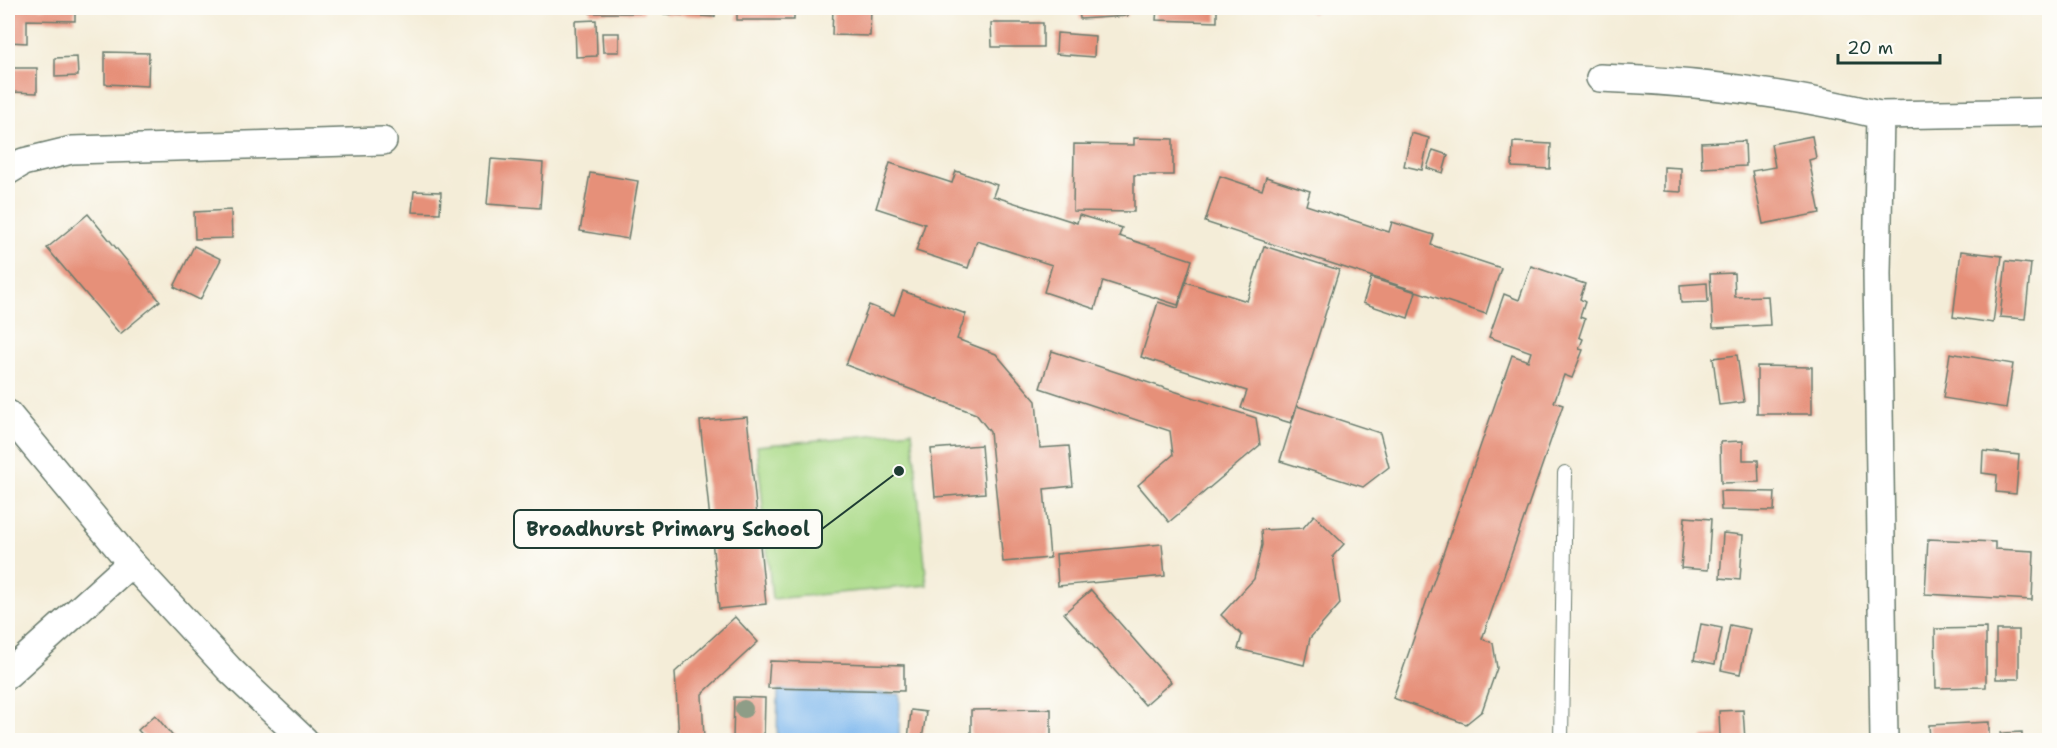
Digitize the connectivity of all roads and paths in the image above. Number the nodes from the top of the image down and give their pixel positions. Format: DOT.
graph roads {
  1 [pos="1600,78"];
  2 [pos="2049,112"];
  3 [pos="1880,115"];
  4 [pos="383,141"];
  5 [pos="8,171"];
  6 [pos="8,414"];
  7 [pos="1565,473"];
  8 [pos="131,563"];
  9 [pos="8,674"];
  10 [pos="304,741"];
  11 [pos="1561,741"];
  12 [pos="1884,741"];
  1 -- 3 [label="street"];
  2 -- 3 [label="street"];
  3 -- 12 [label="street"];
  4 -- 5 [label="street"];
  6 -- 8 [label="street"];
  7 -- 11 [label="lane"];
  8 -- 9 [label="street"];
  8 -- 10 [label="street"];
}
